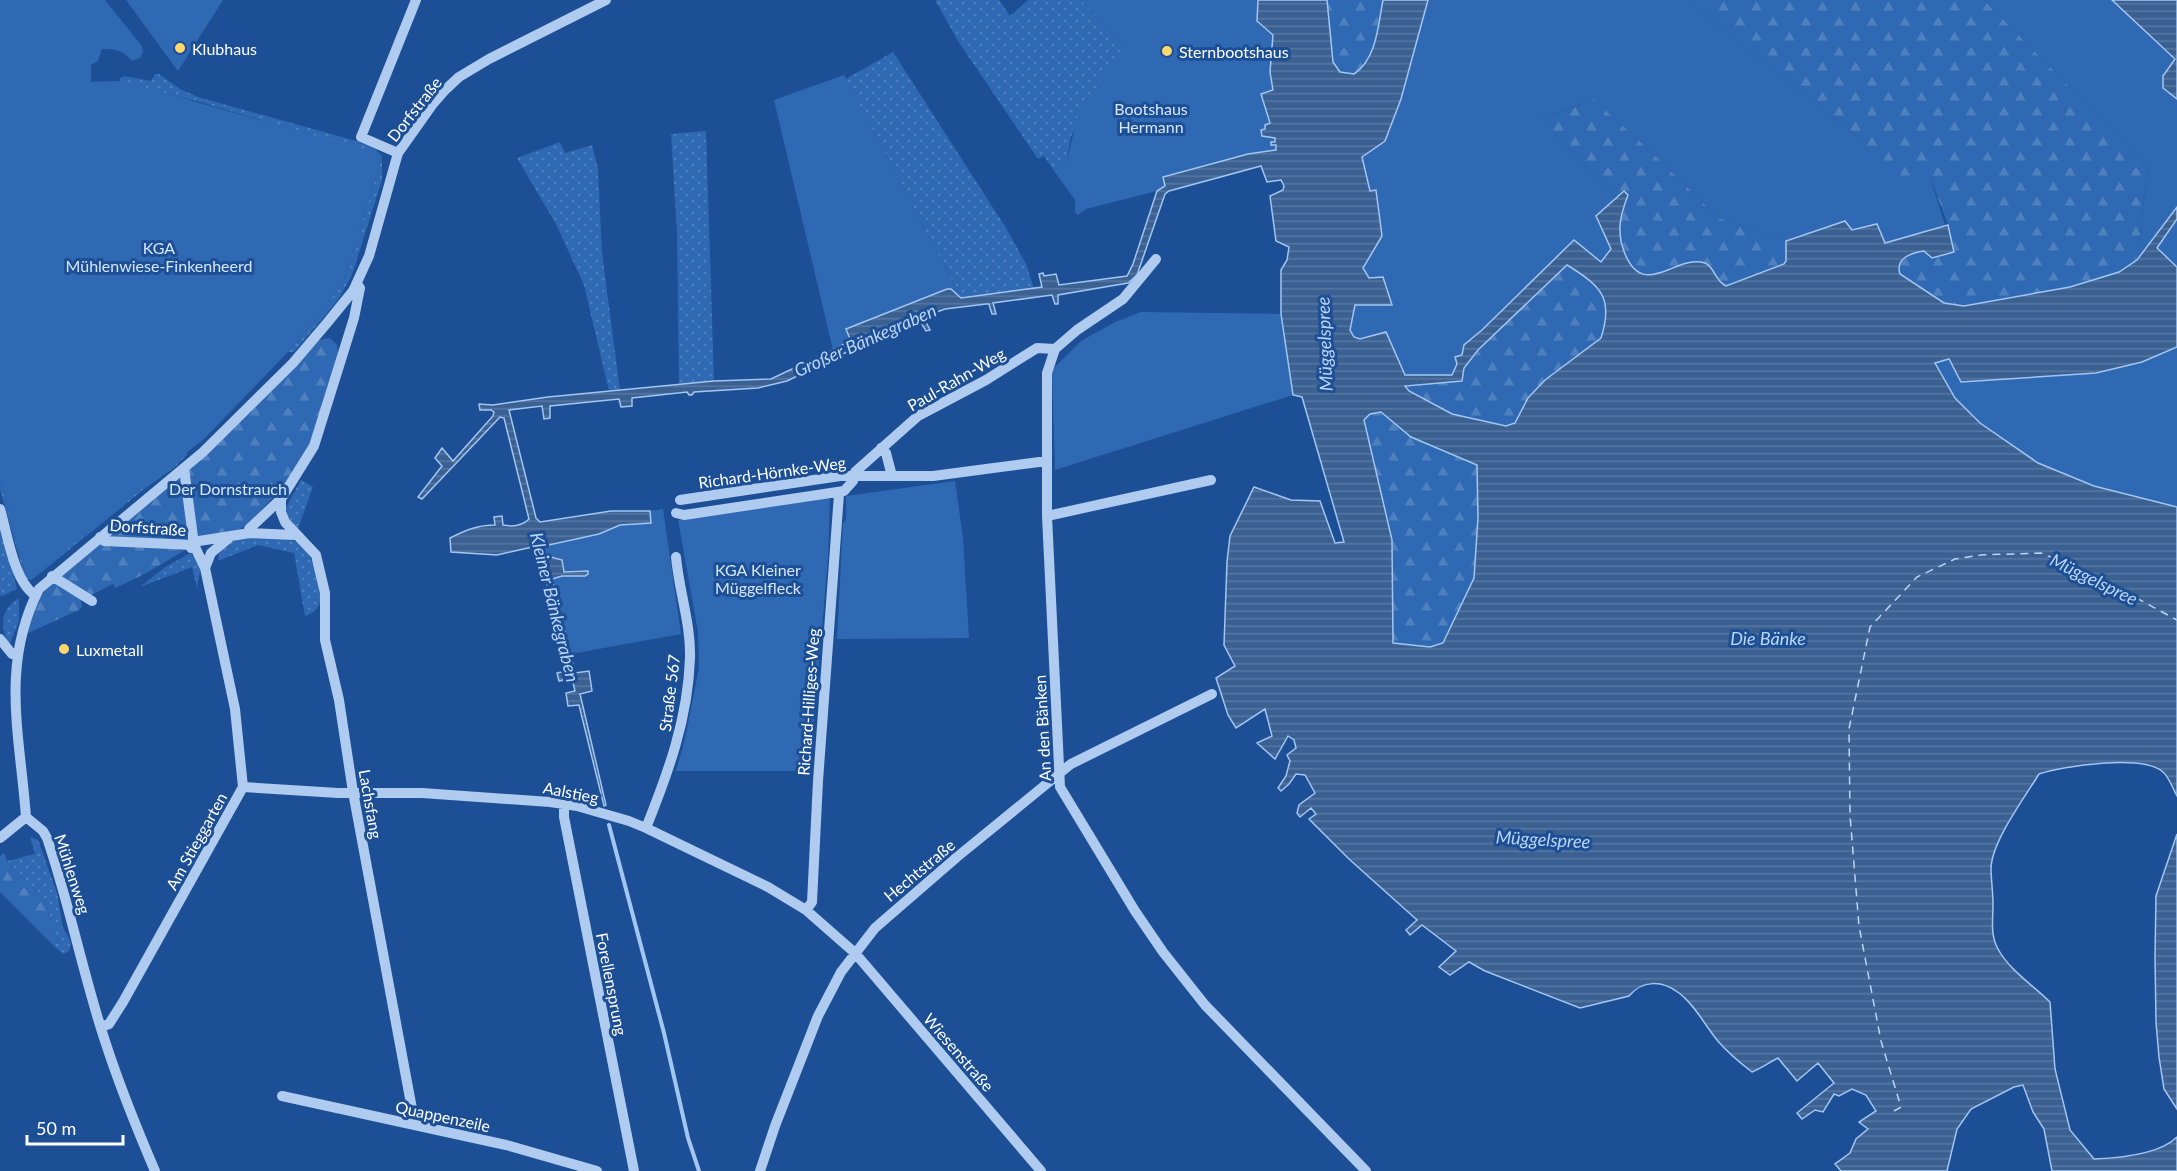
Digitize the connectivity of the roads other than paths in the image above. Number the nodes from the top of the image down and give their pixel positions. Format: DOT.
graph roads {
  1 [pos="416,0"];
  2 [pos="606,0"];
  3 [pos="398,153"];
  4 [pos="1156,259"];
  5 [pos="357,284"];
  6 [pos="1055,349"];
  7 [pos="881,448"];
  8 [pos="1047,461"];
  9 [pos="184,468"];
  10 [pos="854,475"];
  11 [pos="892,476"];
  12 [pos="1211,480"];
  13 [pos="839,494"];
  14 [pos="281,499"];
  15 [pos="680,500"];
  16 [pos="0,509"];
  17 [pos="676,513"];
  18 [pos="1047,516"];
  19 [pos="250,533"];
  20 [pos="295,535"];
  21 [pos="100,537"];
  22 [pos="229,538"];
  23 [pos="191,548"];
  24 [pos="676,557"];
  25 [pos="205,568"];
  26 [pos="52,576"];
  27 [pos="37,592"];
  28 [pos="92,601"];
  29 [pos="0,639"];
  30 [pos="12,654"];
  31 [pos="1212,694"];
  32 [pos="1058,774"];
  33 [pos="243,786"];
  34 [pos="354,792"];
  35 [pos="564,803"];
  36 [pos="26,817"];
  37 [pos="646,828"];
  38 [pos="0,838"];
  39 [pos="806,910"];
  40 [pos="855,953"];
  41 [pos="101,1027"];
  42 [pos="282,1096"];
  43 [pos="415,1125"];
  44 [pos="155,1171"];
  45 [pos="597,1171"];
  46 [pos="634,1171"];
  47 [pos="760,1171"];
  48 [pos="1041,1171"];
  49 [pos="1366,1171"];
  1 -- 3 [label="street"];
  2 -- 3 [label="street, Dorfstraße"];
  3 -- 5 [label="street, Dorfstraße"];
  4 -- 6 [label="street"];
  5 -- 9 [label="street, Dorfstraße"];
  5 -- 14 [label="street, Dorfstraße"];
  6 -- 7 [label="street, Paul-Rahn-Weg"];
  6 -- 8 [label="street, An den Bänken"];
  7 -- 10 [label="street, Paul-Rahn-Weg"];
  7 -- 11 [label="street"];
  8 -- 11 [label="street, Richard-Hörnke-Weg"];
  8 -- 18 [label="street, An den Bänken"];
  9 -- 21 [label="street, Dorfstraße"];
  9 -- 23 [label="street"];
  10 -- 11 [label="street, Richard-Hörnke-Weg"];
  10 -- 13 [label="street, Paul-Rahn-Weg"];
  10 -- 15 [label="street, Richard-Hörnke-Weg"];
  12 -- 18 [label="street"];
  13 -- 17 [label="street, Richard-Hörnke-Weg"];
  13 -- 39 [label="street, Richard-Hilliges-Weg"];
  14 -- 19 [label="street, Dorfstraße"];
  14 -- 20 [label="street, Lachsfang"];
  16 -- 27 [label="street"];
  18 -- 32 [label="street, An den Bänken"];
  19 -- 20 [label="street"];
  19 -- 22 [label="street, Dorfstraße"];
  20 -- 34 [label="street, Lachsfang"];
  21 -- 23 [label="street, Dorfstraße"];
  21 -- 26 [label="street, Dorfstraße"];
  22 -- 23 [label="street, Dorfstraße"];
  22 -- 25 [label="street"];
  23 -- 25 [label="street, Am Stieggarten"];
  24 -- 37 [label="street, Straße 567"];
  25 -- 33 [label="street, Am Stieggarten"];
  26 -- 27 [label="street, Dorfstraße"];
  26 -- 28 [label="street"];
  27 -- 30 [label="street"];
  29 -- 30 [label="street"];
  30 -- 36 [label="street"];
  31 -- 32 [label="street, Hechtstraße"];
  32 -- 40 [label="street, Hechtstraße"];
  32 -- 49 [label="street, An den Bänken"];
  33 -- 34 [label="street, Aalstieg"];
  33 -- 41 [label="street, Am Stieggarten"];
  34 -- 35 [label="street, Aalstieg"];
  34 -- 43 [label="street, Lachsfang"];
  35 -- 37 [label="street, Aalstieg"];
  35 -- 46 [label="street, Forellensprung"];
  36 -- 38 [label="street"];
  36 -- 41 [label="street, Mühlenweg"];
  37 -- 39 [label="street, Aalstieg"];
  39 -- 40 [label="street, Aalstieg"];
  40 -- 47 [label="street, Hechtstraße"];
  40 -- 48 [label="street, Wiesenstraße"];
  41 -- 44 [label="street, Mühlenweg"];
  42 -- 43 [label="street, Quappenzeile"];
  43 -- 45 [label="street, Quappenzeile"];
}
